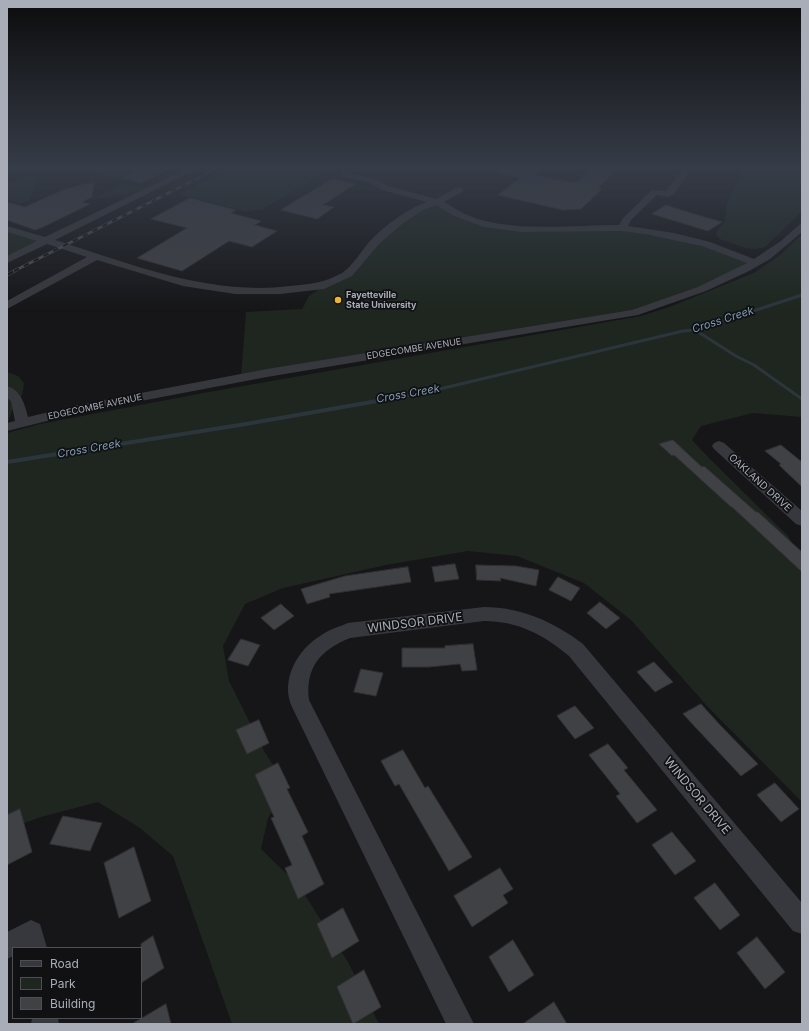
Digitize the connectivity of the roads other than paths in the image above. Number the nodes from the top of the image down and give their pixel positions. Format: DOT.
graph roads {
  1 [pos="97,216"];
  2 [pos="408,216"];
  3 [pos="462,216"];
  4 [pos="630,216"];
  5 [pos="802,227"];
  6 [pos="622,228"];
  7 [pos="7,229"];
  8 [pos="46,241"];
  9 [pos="96,256"];
  10 [pos="7,260"];
  11 [pos="755,263"];
  12 [pos="7,306"];
  13 [pos="7,390"];
  14 [pos="23,423"];
  15 [pos="7,427"];
  16 [pos="719,446"];
  17 [pos="795,505"];
  18 [pos="802,520"];
  19 [pos="802,922"];
  20 [pos="7,946"];
  21 [pos="34,947"];
  22 [pos="460,1024"];
  1 -- 8 [label="street"];
  2 -- 9 [label="street"];
  3 -- 6 [label="street"];
  4 -- 6 [label="street"];
  5 -- 11 [label="street, EDGECOMBE AVENUE"];
  6 -- 11 [label="street"];
  7 -- 8 [label="street"];
  8 -- 9 [label="street"];
  8 -- 10 [label="street"];
  9 -- 12 [label="street"];
  11 -- 14 [label="street, EDGECOMBE AVENUE"];
  13 -- 14 [label="street"];
  14 -- 15 [label="street, EDGECOMBE AVENUE"];
  16 -- 17 [label="street, OAKLAND DRIVE"];
  17 -- 18 [label="street, OAKLAND DRIVE"];
  19 -- 22 [label="street, WINDSOR DRIVE"];
  20 -- 21 [label="street"];
}
